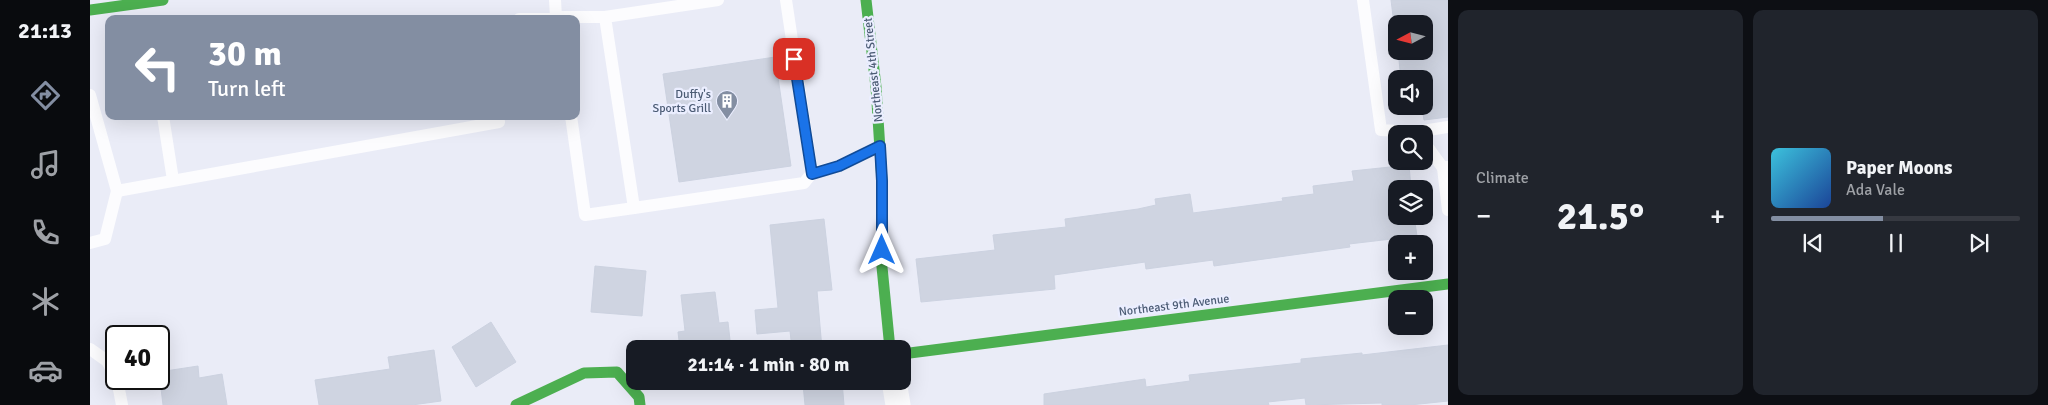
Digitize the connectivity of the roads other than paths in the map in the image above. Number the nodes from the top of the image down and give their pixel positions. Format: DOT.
graph roads {
  1 [pos="163,0"];
  2 [pos="555,0"];
  3 [pos="718,0"];
  4 [pos="786,0"];
  5 [pos="866,0"];
  6 [pos="1363,0"];
  7 [pos="90,10"];
  8 [pos="556,15"];
  9 [pos="605,17"];
  10 [pos="580,18"];
  11 [pos="90,95"];
  12 [pos="164,120"];
  13 [pos="499,120"];
  14 [pos="571,120"];
  15 [pos="1448,127"];
  16 [pos="1433,130"];
  17 [pos="1388,131"];
  18 [pos="880,146"];
  19 [pos="1433,153"];
  20 [pos="1445,167"];
  21 [pos="812,174"];
  22 [pos="173,180"];
  23 [pos="117,191"];
  24 [pos="634,208"];
  25 [pos="1448,210"];
  26 [pos="90,243"];
  27 [pos="1448,284"];
  28 [pos="889,340"];
  29 [pos="90,349"];
  30 [pos="911,353"];
  31 [pos="105,358"];
  32 [pos="119,390"];
  33 [pos="896,390"];
  34 [pos="122,405"];
  35 [pos="516,405"];
  36 [pos="640,405"];
  37 [pos="898,405"];
  1 -- 7 [label="street"];
  2 -- 8 [label="lane"];
  3 -- 9 [label="lane"];
  4 -- 21 [label="lane"];
  5 -- 18 [label="street, Northeast 4th Street"];
  6 -- 17 [label="lane"];
  9 -- 10 [label="lane"];
  9 -- 24 [label="lane"];
  11 -- 23 [label="lane"];
  12 -- 22 [label="lane"];
  13 -- 22 [label="lane"];
  14 -- 24 [label="lane"];
  15 -- 16 [label="lane"];
  18 -- 21 [label="lane"];
  18 -- 28 [label="street, Northeast 4th Street"];
  19 -- 20 [label="lane"];
  20 -- 25 [label="lane"];
  21 -- 24 [label="lane"];
  22 -- 23 [label="lane"];
  23 -- 26 [label="lane"];
  27 -- 30 [label="street, Northeast 9th Avenue"];
  29 -- 31 [label="lane"];
  32 -- 34 [label="lane"];
  33 -- 37 [label="street"];
  35 -- 36 [label="street"];
}
